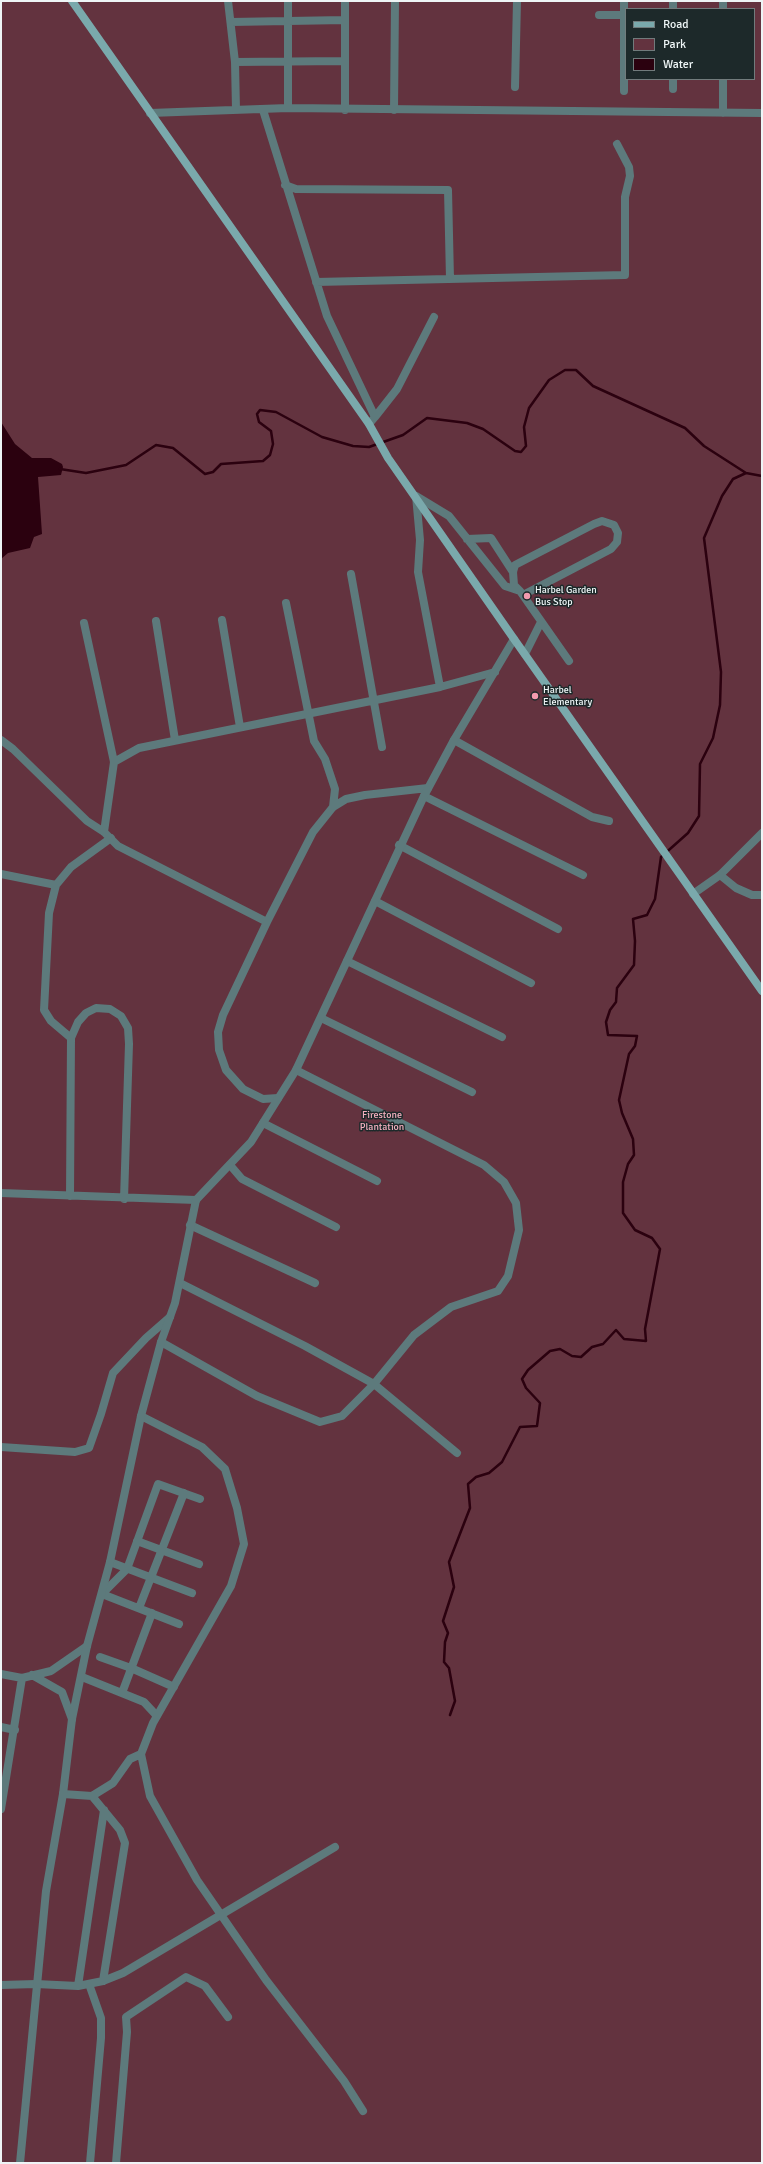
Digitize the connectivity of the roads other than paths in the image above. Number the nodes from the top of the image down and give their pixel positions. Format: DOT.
graph roads {
  1 [pos="72,1"];
  2 [pos="228,1"];
  3 [pos="288,1"];
  4 [pos="345,1"];
  5 [pos="395,1"];
  6 [pos="516,1"];
  7 [pos="624,1"];
  8 [pos="599,15"];
  9 [pos="625,15"];
  10 [pos="345,20"];
  11 [pos="231,22"];
  12 [pos="288,22"];
  13 [pos="289,61"];
  14 [pos="344,61"];
  15 [pos="234,62"];
  16 [pos="674,80"];
  17 [pos="723,80"];
  18 [pos="516,87"];
  19 [pos="674,89"];
  20 [pos="624,91"];
  21 [pos="288,108"];
  22 [pos="236,110"];
  23 [pos="263,110"];
  24 [pos="345,110"];
  25 [pos="394,110"];
  26 [pos="150,113"];
  27 [pos="723,113"];
  28 [pos="762,113"];
  29 [pos="617,144"];
  30 [pos="285,185"];
  31 [pos="450,279"];
  32 [pos="316,282"];
  33 [pos="434,318"];
  34 [pos="375,417"];
  35 [pos="370,426"];
  36 [pos="416,496"];
  37 [pos="467,539"];
  38 [pos="513,572"];
  39 [pos="351,574"];
  40 [pos="521,593"];
  41 [pos="286,603"];
  42 [pos="222,620"];
  43 [pos="156,621"];
  44 [pos="541,622"];
  45 [pos="84,623"];
  46 [pos="514,639"];
  47 [pos="525,654"];
  48 [pos="569,661"];
  49 [pos="495,672"];
  50 [pos="440,687"];
  51 [pos="375,700"];
  52 [pos="307,714"];
  53 [pos="240,727"];
  54 [pos="1,740"];
  55 [pos="175,740"];
  56 [pos="454,740"];
  57 [pos="382,747"];
  58 [pos="114,762"];
  59 [pos="428,788"];
  60 [pos="424,796"];
  61 [pos="333,807"];
  62 [pos="609,821"];
  63 [pos="104,832"];
  64 [pos="762,833"];
  65 [pos="111,838"];
  66 [pos="400,845"];
  67 [pos="1,874"];
  68 [pos="583,875"];
  69 [pos="720,875"];
  70 [pos="56,885"];
  71 [pos="693,894"];
  72 [pos="762,895"];
  73 [pos="376,901"];
  74 [pos="267,922"];
  75 [pos="558,929"];
  76 [pos="347,961"];
  77 [pos="531,983"];
  78 [pos="762,991"];
  79 [pos="321,1018"];
  80 [pos="502,1037"];
  81 [pos="72,1038"];
  82 [pos="296,1070"];
  83 [pos="472,1092"];
  84 [pos="278,1098"];
  85 [pos="263,1123"];
  86 [pos="230,1165"];
  87 [pos="377,1181"];
  88 [pos="1,1193"];
  89 [pos="70,1196"];
  90 [pos="124,1198"];
  91 [pos="196,1200"];
  92 [pos="190,1225"];
  93 [pos="336,1227"];
  94 [pos="180,1283"];
  95 [pos="315,1283"];
  96 [pos="170,1317"];
  97 [pos="162,1342"];
  98 [pos="374,1384"];
  99 [pos="141,1416"];
  100 [pos="1,1448"];
  101 [pos="457,1453"];
  102 [pos="184,1494"];
  103 [pos="200,1499"];
  104 [pos="137,1541"];
  105 [pos="162,1550"];
  106 [pos="110,1562"];
  107 [pos="199,1564"];
  108 [pos="127,1569"];
  109 [pos="151,1578"];
  110 [pos="192,1593"];
  111 [pos="102,1594"];
  112 [pos="139,1608"];
  113 [pos="152,1613"];
  114 [pos="179,1624"];
  115 [pos="87,1646"];
  116 [pos="100,1657"];
  117 [pos="131,1668"];
  118 [pos="1,1674"];
  119 [pos="32,1675"];
  120 [pos="82,1677"];
  121 [pos="22,1678"];
  122 [pos="174,1687"];
  123 [pos="122,1693"];
  124 [pos="157,1716"];
  125 [pos="72,1720"];
  126 [pos="1,1727"];
  127 [pos="15,1730"];
  128 [pos="141,1754"];
  129 [pos="63,1794"];
  130 [pos="92,1796"];
  131 [pos="1,1809"];
  132 [pos="104,1810"];
  133 [pos="335,1847"];
  134 [pos="220,1914"];
  135 [pos="103,1981"];
  136 [pos="36,1984"];
  137 [pos="89,1984"];
  138 [pos="1,1985"];
  139 [pos="78,1986"];
  140 [pos="228,2018"];
  141 [pos="363,2111"];
  142 [pos="20,2163"];
  143 [pos="90,2163"];
  144 [pos="116,2163"];
  1 -- 26 [label="main road"];
  2 -- 11 [label="street"];
  3 -- 12 [label="street"];
  4 -- 10 [label="street"];
  5 -- 25 [label="street"];
  6 -- 18 [label="street"];
  7 -- 9 [label="street"];
  8 -- 9 [label="street"];
  9 -- 20 [label="street"];
  10 -- 12 [label="street"];
  10 -- 14 [label="street"];
  11 -- 12 [label="street"];
  11 -- 15 [label="street"];
  12 -- 13 [label="street"];
  13 -- 14 [label="street"];
  13 -- 15 [label="street"];
  13 -- 21 [label="street"];
  14 -- 24 [label="street"];
  15 -- 22 [label="street"];
  16 -- 19 [label="street"];
  17 -- 27 [label="street"];
  21 -- 23 [label="street"];
  21 -- 24 [label="street"];
  22 -- 23 [label="street"];
  22 -- 26 [label="street"];
  23 -- 30 [label="street"];
  24 -- 25 [label="street"];
  25 -- 27 [label="street"];
  26 -- 35 [label="main road"];
  27 -- 28 [label="street"];
  29 -- 31 [label="street"];
  30 -- 31 [label="street"];
  30 -- 32 [label="street"];
  31 -- 32 [label="street"];
  32 -- 34 [label="street"];
  33 -- 34 [label="street"];
  34 -- 35 [label="street"];
  35 -- 36 [label="main road"];
  36 -- 37 [label="street"];
  36 -- 46 [label="main road"];
  36 -- 50 [label="street"];
  37 -- 38 [label="street"];
  37 -- 40 [label="street"];
  38 -- 40 [label="street"];
  38 -- 40 [label="street"];
  39 -- 51 [label="street"];
  40 -- 44 [label="street"];
  41 -- 52 [label="street"];
  42 -- 53 [label="street"];
  43 -- 55 [label="street"];
  44 -- 47 [label="street"];
  44 -- 48 [label="street"];
  45 -- 58 [label="street"];
  46 -- 47 [label="main road"];
  46 -- 49 [label="street"];
  47 -- 71 [label="main road"];
  49 -- 50 [label="street"];
  49 -- 56 [label="street"];
  50 -- 51 [label="street"];
  51 -- 52 [label="street"];
  51 -- 57 [label="street"];
  52 -- 53 [label="street"];
  52 -- 61 [label="street"];
  53 -- 55 [label="street"];
  54 -- 63 [label="street"];
  55 -- 58 [label="street"];
  56 -- 59 [label="street"];
  56 -- 62 [label="street"];
  58 -- 63 [label="street"];
  59 -- 60 [label="street"];
  59 -- 61 [label="street"];
  60 -- 66 [label="street"];
  60 -- 68 [label="street"];
  61 -- 74 [label="street"];
  63 -- 65 [label="street"];
  64 -- 69 [label="street"];
  65 -- 70 [label="street"];
  65 -- 74 [label="street"];
  66 -- 73 [label="street"];
  66 -- 75 [label="street"];
  67 -- 70 [label="street"];
  69 -- 71 [label="street"];
  69 -- 72 [label="street"];
  70 -- 81 [label="street"];
  71 -- 78 [label="main road"];
  73 -- 76 [label="street"];
  73 -- 77 [label="street"];
  74 -- 84 [label="street"];
  76 -- 79 [label="street"];
  76 -- 80 [label="street"];
  79 -- 82 [label="street"];
  79 -- 83 [label="street"];
  81 -- 89 [label="street"];
  81 -- 90 [label="street"];
  82 -- 84 [label="street"];
  82 -- 98 [label="street"];
  84 -- 85 [label="street"];
  85 -- 86 [label="street"];
  85 -- 87 [label="street"];
  86 -- 91 [label="street"];
  86 -- 93 [label="street"];
  88 -- 89 [label="street"];
  89 -- 90 [label="street"];
  90 -- 91 [label="street"];
  91 -- 92 [label="street"];
  92 -- 94 [label="street"];
  92 -- 95 [label="street"];
  94 -- 96 [label="street"];
  94 -- 98 [label="street"];
  96 -- 97 [label="street"];
  96 -- 100 [label="street"];
  97 -- 98 [label="street"];
  97 -- 99 [label="street"];
  98 -- 101 [label="street"];
  99 -- 106 [label="street"];
  99 -- 122 [label="street"];
  102 -- 103 [label="street"];
  102 -- 104 [label="street"];
  102 -- 105 [label="street"];
  104 -- 105 [label="street"];
  104 -- 108 [label="street"];
  105 -- 107 [label="street"];
  105 -- 109 [label="street"];
  106 -- 108 [label="street"];
  106 -- 111 [label="street"];
  108 -- 109 [label="street"];
  108 -- 111 [label="street"];
  109 -- 110 [label="street"];
  109 -- 112 [label="street"];
  111 -- 112 [label="street"];
  111 -- 115 [label="street"];
  112 -- 113 [label="street"];
  113 -- 114 [label="street"];
  113 -- 117 [label="street"];
  115 -- 119 [label="street"];
  115 -- 120 [label="street"];
  116 -- 117 [label="street"];
  117 -- 122 [label="street"];
  117 -- 123 [label="street"];
  118 -- 121 [label="street"];
  119 -- 121 [label="street"];
  119 -- 125 [label="street"];
  120 -- 123 [label="street"];
  120 -- 125 [label="street"];
  121 -- 127 [label="street"];
  122 -- 124 [label="street"];
  123 -- 124 [label="street"];
  124 -- 128 [label="street"];
  125 -- 129 [label="street"];
  126 -- 127 [label="street"];
  127 -- 131 [label="street"];
  128 -- 130 [label="street"];
  128 -- 134 [label="street"];
  129 -- 130 [label="street"];
  129 -- 136 [label="street"];
  130 -- 132 [label="street"];
  132 -- 135 [label="street"];
  132 -- 139 [label="street"];
  133 -- 134 [label="street"];
  134 -- 135 [label="street"];
  134 -- 141 [label="street"];
  135 -- 137 [label="street"];
  136 -- 138 [label="street"];
  136 -- 139 [label="street"];
  136 -- 142 [label="street"];
  137 -- 139 [label="street"];
  137 -- 143 [label="street"];
  140 -- 144 [label="street"];
}
